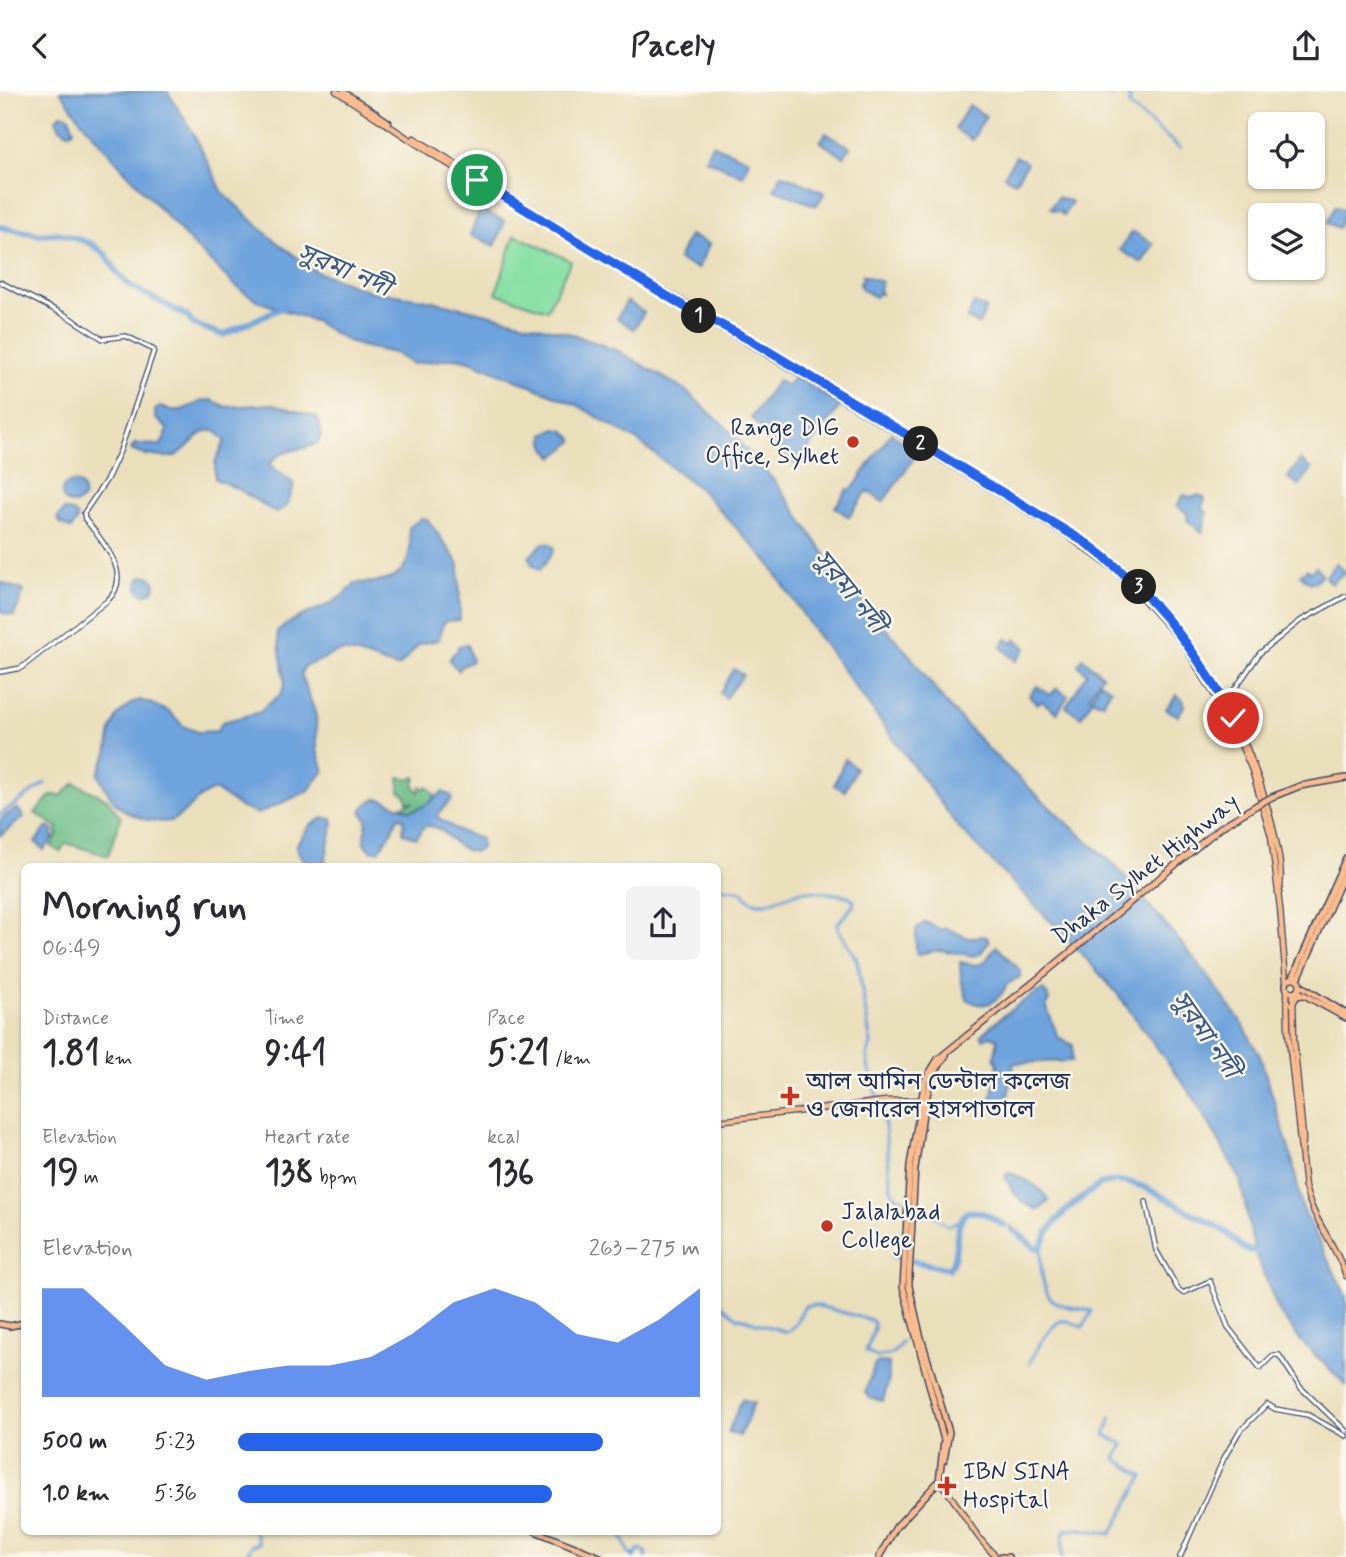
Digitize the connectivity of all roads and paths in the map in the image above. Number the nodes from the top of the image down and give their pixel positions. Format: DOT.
graph roads {
  1 [pos="336,91"];
  2 [pos="343,91"];
  3 [pos="635,276"];
  4 [pos="0,282"];
  5 [pos="749,341"];
  6 [pos="1346,596"];
  7 [pos="0,672"];
  8 [pos="1225,703"];
  9 [pos="1346,778"];
  10 [pos="1346,858"];
  11 [pos="1346,870"];
  12 [pos="1279,894"];
  13 [pos="1286,964"];
  14 [pos="1297,967"];
  15 [pos="1286,981"];
  16 [pos="1295,986"];
  17 [pos="1306,996"];
  18 [pos="1292,1004"];
  19 [pos="1346,1016"];
  20 [pos="923,1101"];
  21 [pos="721,1121"];
  22 [pos="1301,1163"];
  23 [pos="1146,1202"];
  24 [pos="1346,1276"];
  25 [pos="0,1324"];
  26 [pos="21,1324"];
  27 [pos="1346,1433"];
  28 [pos="939,1481"];
  29 [pos="545,1535"];
  30 [pos="996,1556"];
  31 [pos="600,1557"];
  32 [pos="879,1557"];
  33 [pos="1008,1557"];
  34 [pos="1180,1557"];
  1 -- 3 [label="main road"];
  2 -- 3 [label="main road"];
  3 -- 5 [label="main road"];
  4 -- 7 [label="street"];
  5 -- 8 [label="main road"];
  5 -- 12 [label="main road"];
  6 -- 8 [label="street"];
  8 -- 12 [label="main road"];
  9 -- 20 [label="highway, Dhaka Sylhet Highway, bridge"];
  10 -- 14 [label="highway"];
  11 -- 16 [label="highway"];
  12 -- 13 [label="main road"];
  13 -- 14 [label="main road"];
  13 -- 15 [label="main road"];
  13 -- 16 [label="main road"];
  14 -- 16 [label="highway"];
  15 -- 16 [label="highway"];
  16 -- 17 [label="highway"];
  16 -- 18 [label="main road"];
  16 -- 19 [label="highway"];
  16 -- 22 [label="main road"];
  17 -- 18 [label="highway"];
  17 -- 19 [label="highway"];
  18 -- 22 [label="main road"];
  20 -- 21 [label="main road"];
  20 -- 28 [label="highway"];
  22 -- 24 [label="main road"];
  23 -- 27 [label="street"];
  25 -- 26 [label="highway"];
  27 -- 34 [label="street"];
  28 -- 30 [label="main road"];
  28 -- 32 [label="highway"];
  29 -- 31 [label="highway"];
  30 -- 33 [label="highway"];
}
